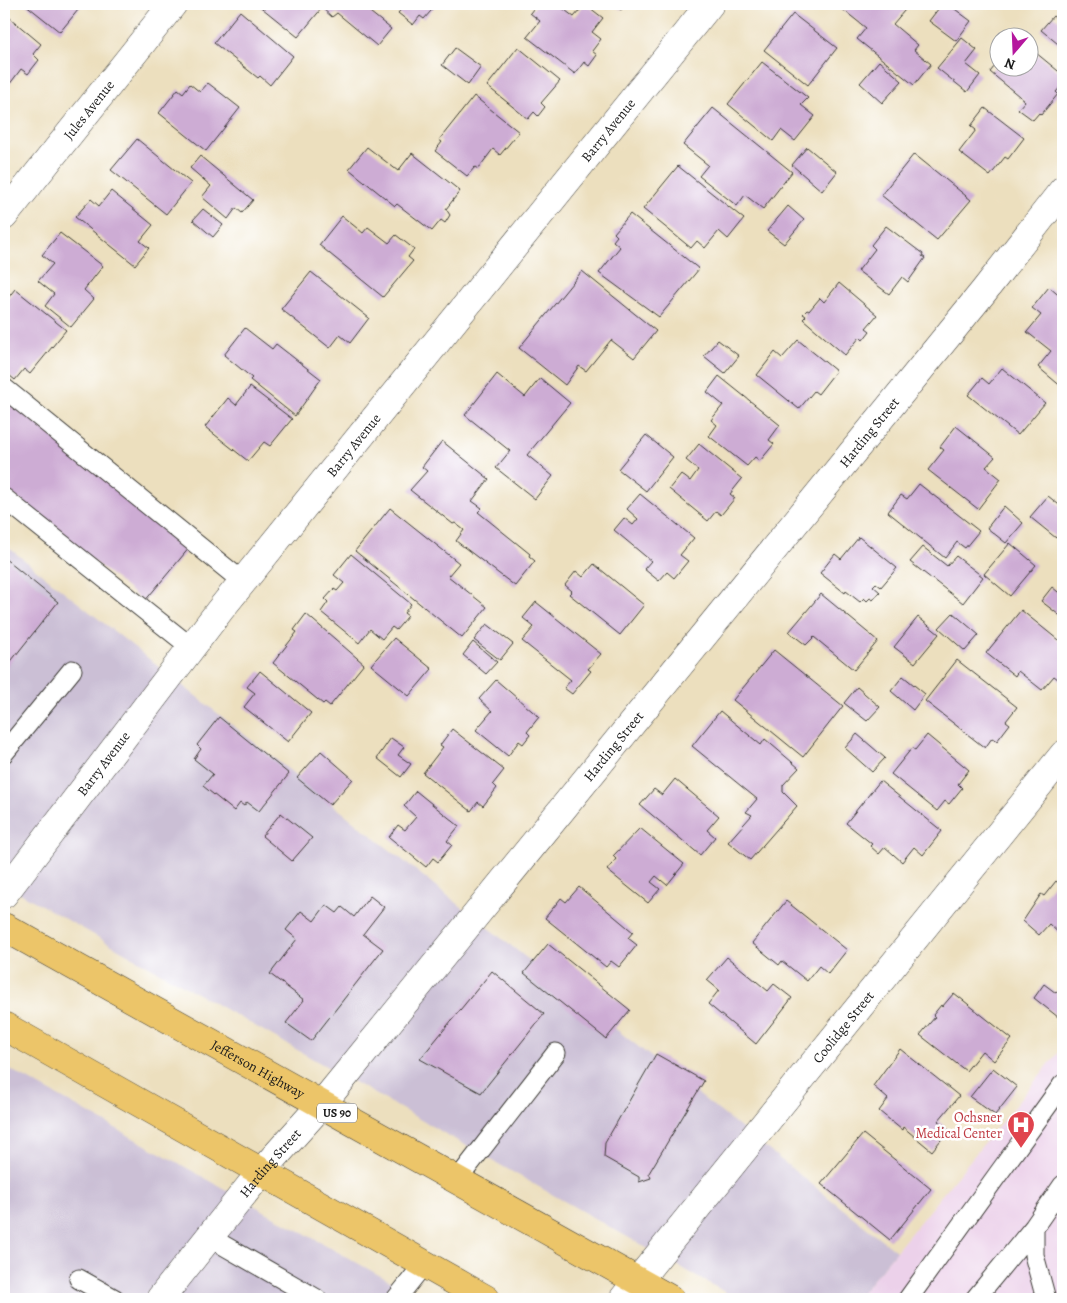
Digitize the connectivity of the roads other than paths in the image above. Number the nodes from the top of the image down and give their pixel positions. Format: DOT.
graph roads {
  1 [pos="173,4"];
  2 [pos="710,4"];
  3 [pos="1058,207"];
  4 [pos="4,216"];
  5 [pos="4,388"];
  6 [pos="4,498"];
  7 [pos="242,582"];
  8 [pos="192,648"];
  9 [pos="72,670"];
  10 [pos="4,753"];
  11 [pos="1063,755"];
  12 [pos="4,894"];
  13 [pos="4,927"];
  14 [pos="4,1026"];
  15 [pos="556,1054"];
  16 [pos="1063,1084"];
  17 [pos="322,1104"];
  18 [pos="261,1172"];
  19 [pos="458,1179"];
  20 [pos="1063,1185"];
  21 [pos="1034,1226"];
  22 [pos="209,1237"];
  23 [pos="424,1264"];
  24 [pos="79,1279"];
  25 [pos="631,1290"];
  26 [pos="115,1299"];
  27 [pos="160,1299"];
  28 [pos="317,1299"];
  29 [pos="396,1299"];
  30 [pos="486,1299"];
  31 [pos="670,1299"];
  32 [pos="908,1299"];
  33 [pos="975,1299"];
  34 [pos="1046,1299"];
  1 -- 4 [label="street, Jules Avenue"];
  2 -- 7 [label="street, Barry Avenue"];
  3 -- 17 [label="street, Harding Street"];
  5 -- 7 [label="lane"];
  6 -- 8 [label="lane"];
  7 -- 8 [label="street, Barry Avenue"];
  8 -- 12 [label="street, Barry Avenue"];
  9 -- 10 [label="lane"];
  11 -- 25 [label="street, Coolidge Street"];
  13 -- 17 [label="main road, Jefferson Highway / US 90"];
  14 -- 18 [label="main road"];
  15 -- 19 [label="lane"];
  16 -- 32 [label="lane"];
  17 -- 18 [label="street, Harding Street"];
  17 -- 19 [label="main road, Jefferson Highway / US 90"];
  18 -- 22 [label="street, Harding Street"];
  18 -- 23 [label="main road"];
  19 -- 25 [label="main road, Jefferson Highway / US 90"];
  20 -- 21 [label="lane"];
  21 -- 33 [label="lane"];
  21 -- 34 [label="lane"];
  22 -- 27 [label="street, Harding Street"];
  22 -- 28 [label="lane"];
  23 -- 29 [label="lane"];
  23 -- 30 [label="main road"];
  24 -- 26 [label="lane"];
  25 -- 31 [label="main road, Jefferson Highway / US 90"];
}
